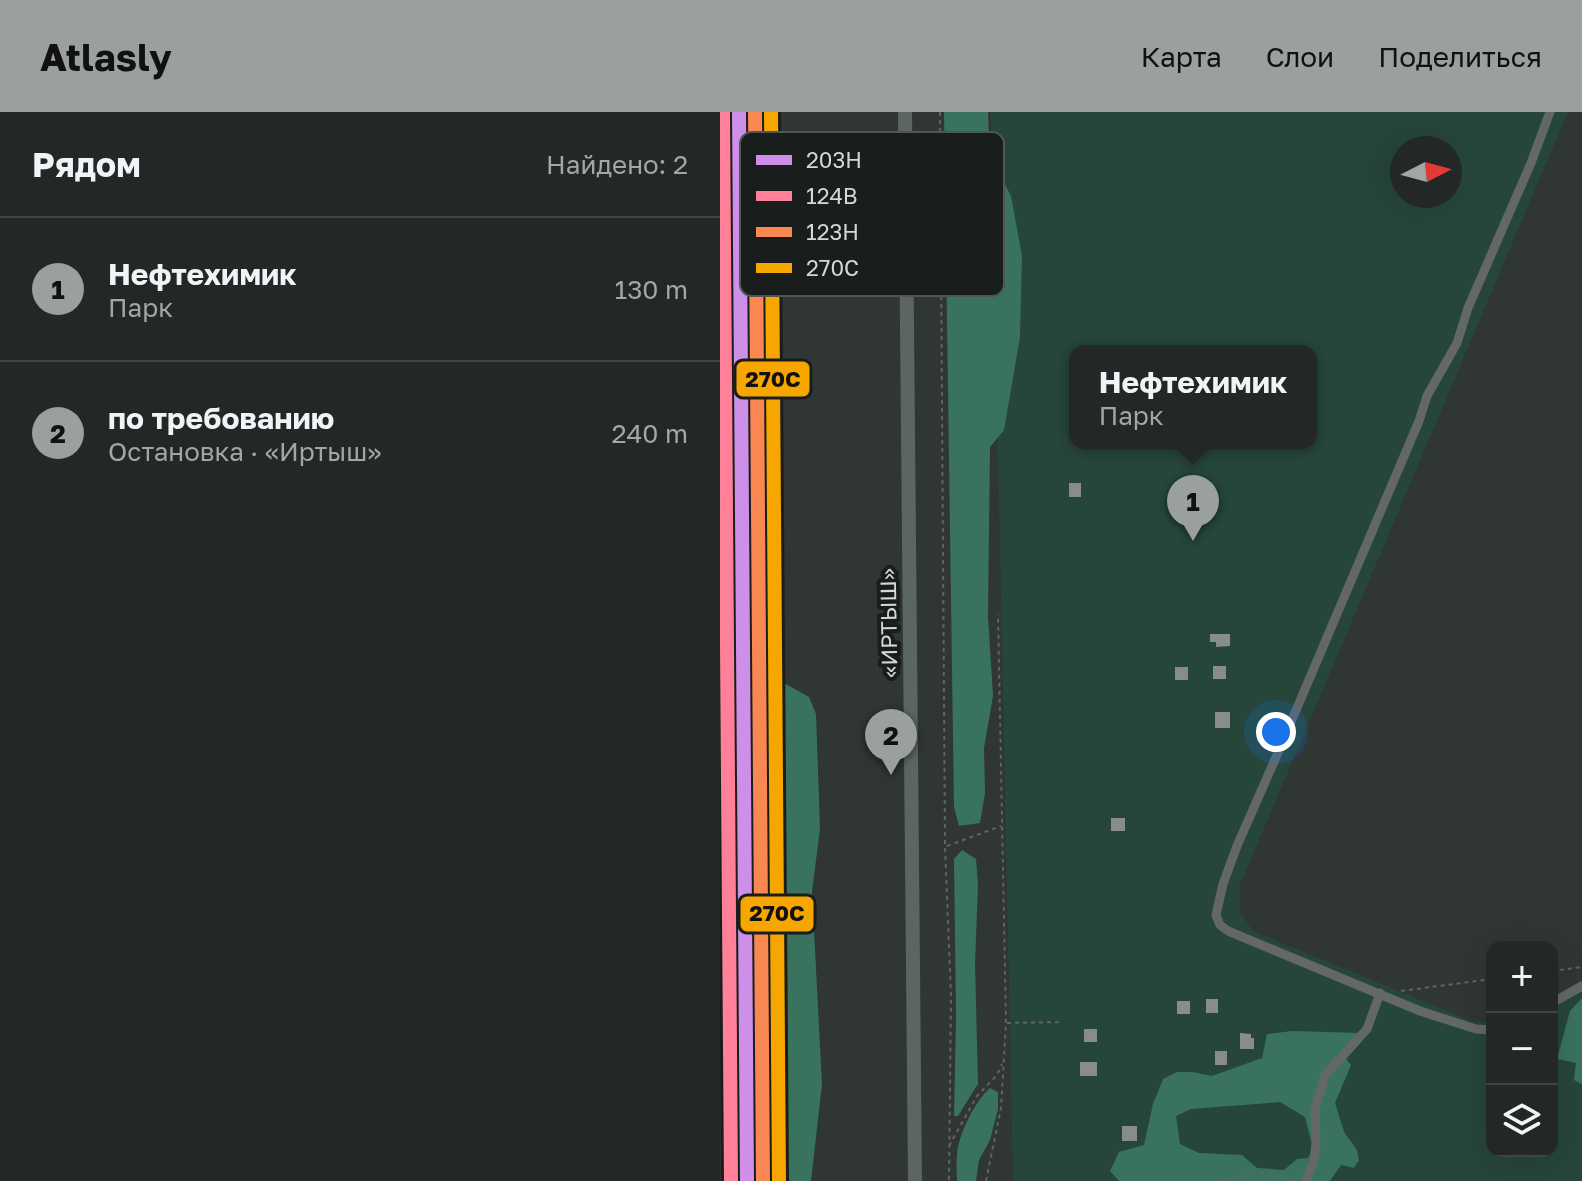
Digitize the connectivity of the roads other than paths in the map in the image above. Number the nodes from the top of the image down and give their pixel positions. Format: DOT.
graph roads {
  1 [pos="905,112"];
  2 [pos="1550,112"];
  3 [pos="905,132"];
  4 [pos="907,296"];
  5 [pos="1582,986"];
  6 [pos="1380,993"];
  7 [pos="1558,1000"];
  8 [pos="1486,1030"];
  9 [pos="1306,1180"];
  10 [pos="915,1181"];
  1 -- 3 [label="main road, «ИРТЫШ»"];
  2 -- 6 [label="street"];
  4 -- 10 [label="main road, «ИРТЫШ»"];
  5 -- 7 [label="street"];
  6 -- 8 [label="street"];
  6 -- 9 [label="street"];
}
